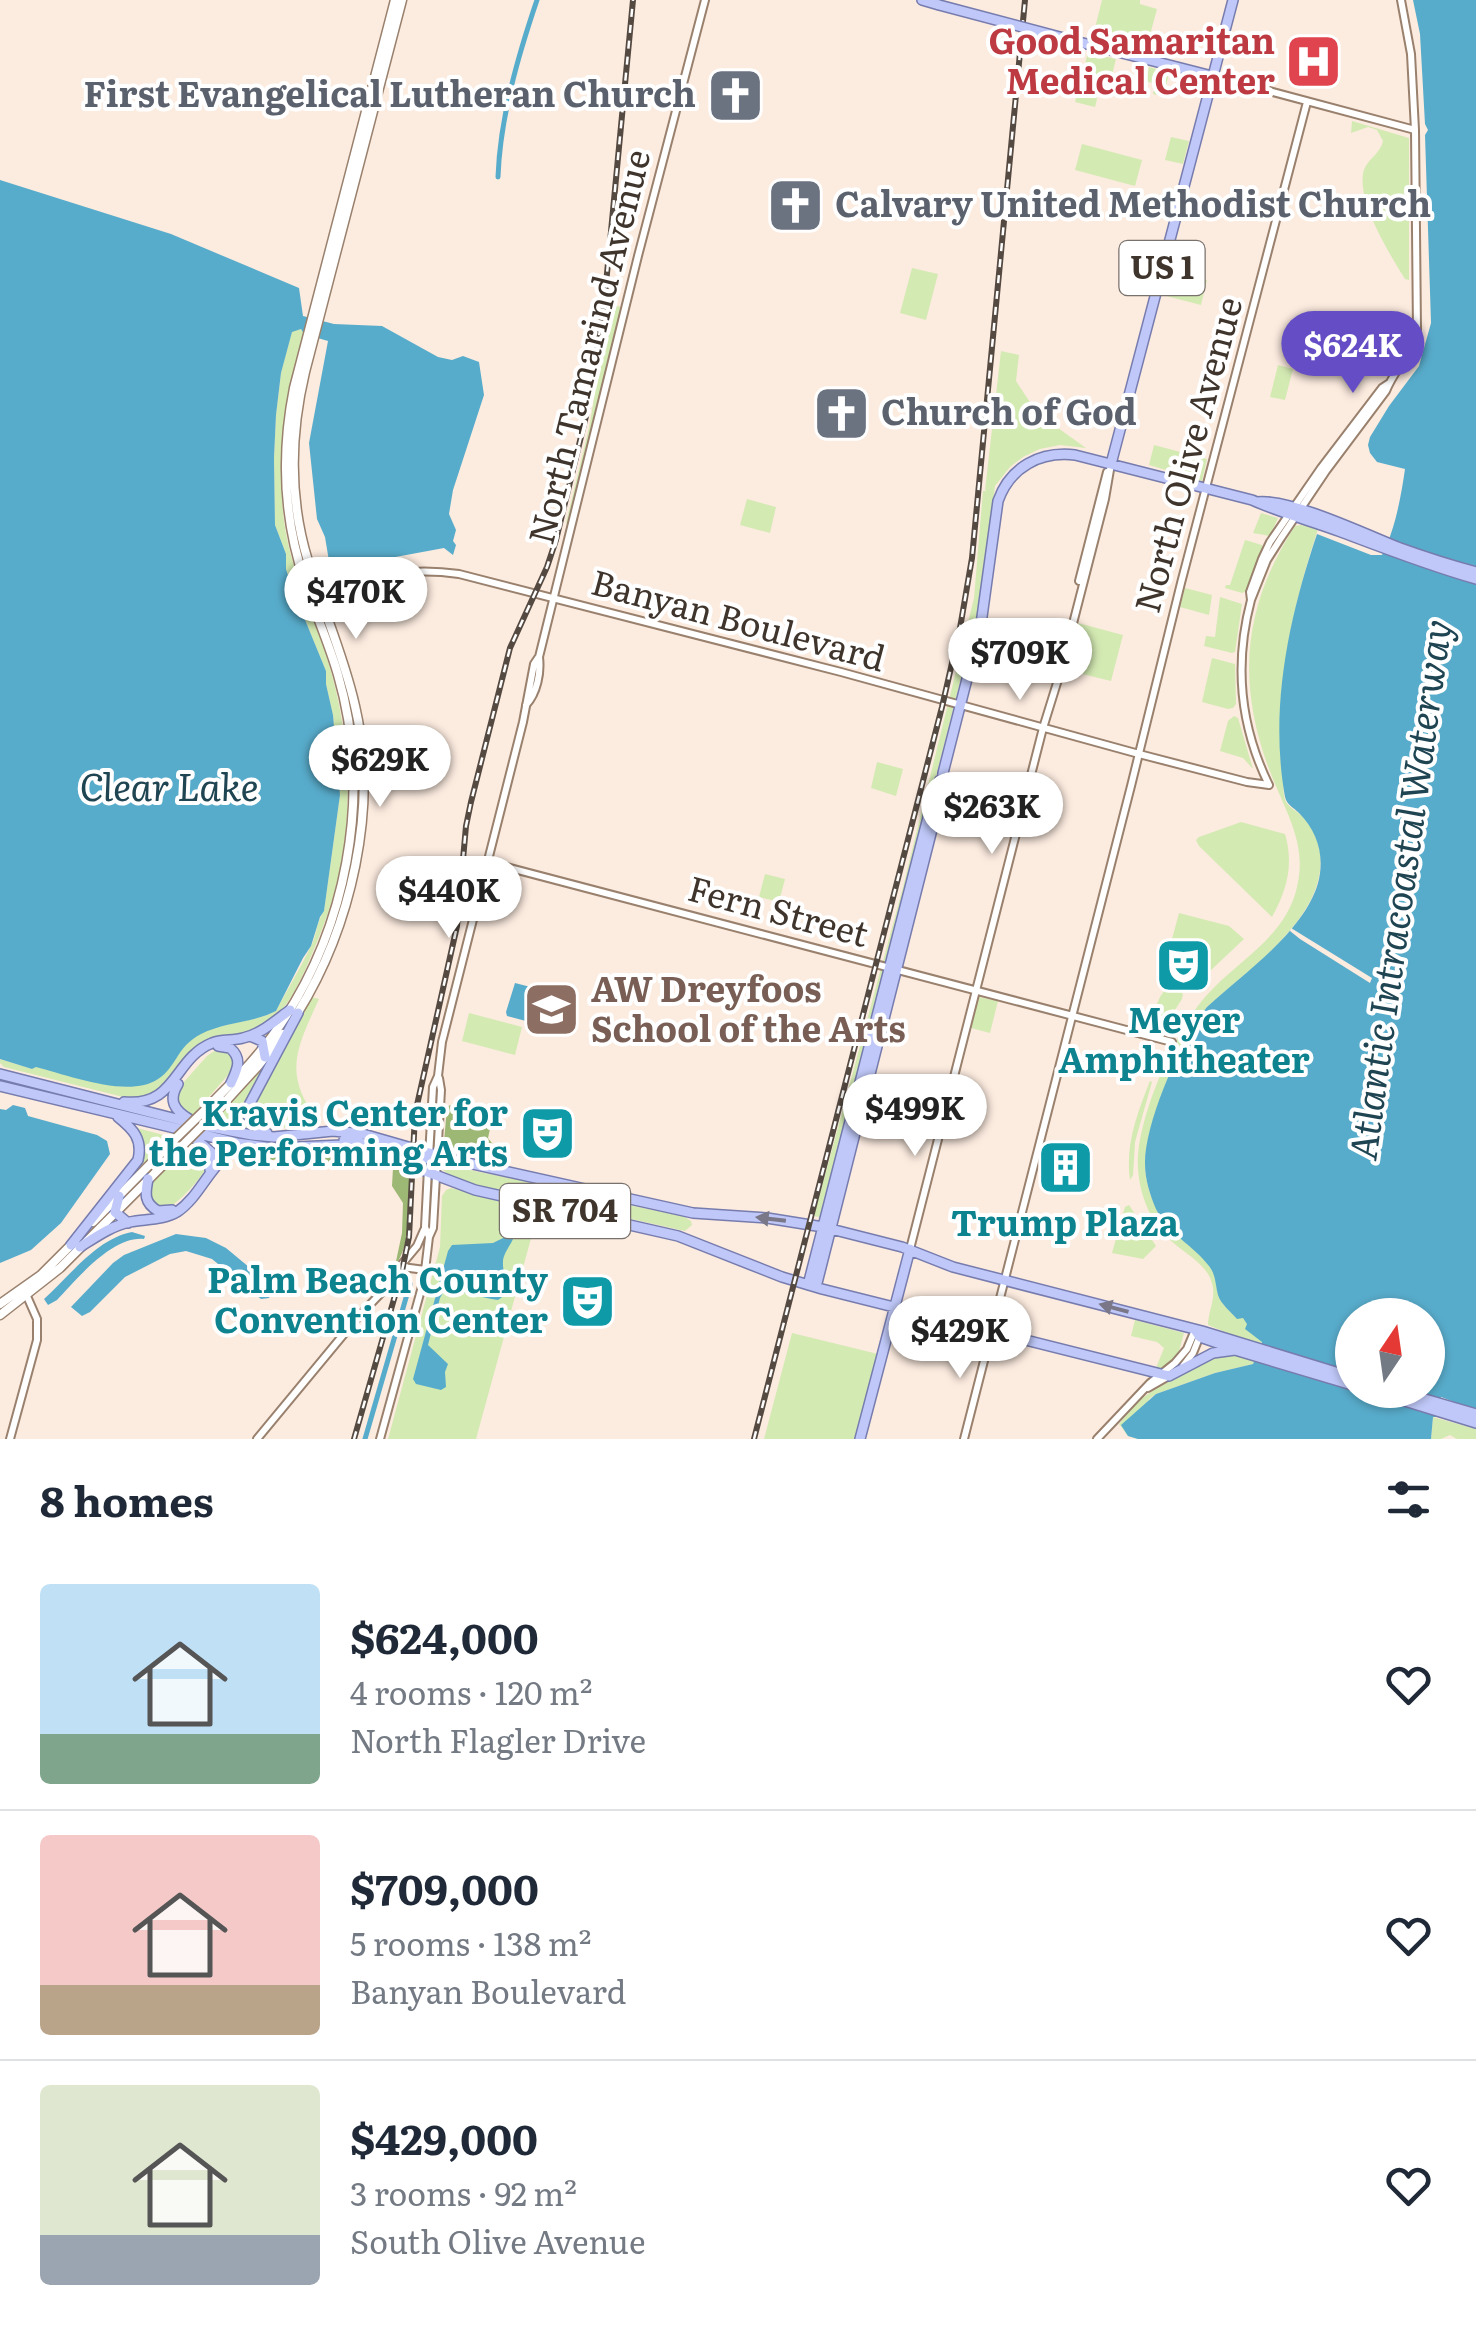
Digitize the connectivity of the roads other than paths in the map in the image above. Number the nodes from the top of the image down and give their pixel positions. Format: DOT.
graph roads {
  1 [pos="398,0"];
  2 [pos="705,0"];
  3 [pos="922,0"];
  4 [pos="1233,0"];
  5 [pos="1401,0"];
  6 [pos="1212,76"];
  7 [pos="1307,102"];
  8 [pos="1414,130"];
  9 [pos="1111,464"];
  10 [pos="1206,489"];
  11 [pos="1294,512"];
  12 [pos="1476,575"];
  13 [pos="314,593"];
  14 [pos="553,598"];
  15 [pos="539,657"];
  16 [pos="533,668"];
  17 [pos="536,684"];
  18 [pos="526,705"];
  19 [pos="960,706"];
  20 [pos="1043,728"];
  21 [pos="1139,754"];
  22 [pos="487,862"];
  23 [pos="893,968"];
  24 [pos="977,990"];
  25 [pos="294,1011"];
  26 [pos="1072,1016"];
  27 [pos="250,1036"];
  28 [pos="1172,1042"];
  29 [pos="265,1052"];
  30 [pos="0,1074"];
  31 [pos="230,1084"];
  32 [pos="0,1086"];
  33 [pos="96,1099"];
  34 [pos="210,1111"];
  35 [pos="116,1115"];
  36 [pos="200,1125"];
  37 [pos="185,1131"];
  38 [pos="323,1132"];
  39 [pos="274,1137"];
  40 [pos="176,1145"];
  41 [pos="323,1145"];
  42 [pos="252,1146"];
  43 [pos="294,1147"];
  44 [pos="432,1156"];
  45 [pos="432,1174"];
  46 [pos="148,1179"];
  47 [pos="119,1196"];
  48 [pos="115,1212"];
  49 [pos="128,1223"];
  50 [pos="425,1228"];
  51 [pos="827,1228"];
  52 [pos="428,1237"];
  53 [pos="76,1246"];
  54 [pos="910,1250"];
  55 [pos="401,1268"];
  56 [pos="425,1270"];
  57 [pos="1005,1280"];
  58 [pos="812,1286"];
  59 [pos="26,1292"];
  60 [pos="0,1304"];
  61 [pos="895,1308"];
  62 [pos="0,1316"];
  63 [pos="992,1332"];
  64 [pos="1199,1333"];
  65 [pos="1245,1350"];
  66 [pos="1335,1373"];
  67 [pos="1170,1374"];
  68 [pos="1335,1379"];
  69 [pos="1440,1408"];
  70 [pos="1476,1414"];
  71 [pos="1476,1423"];
  72 [pos="10,1439"];
  73 [pos="257,1439"];
  74 [pos="380,1439"];
  75 [pos="860,1439"];
  76 [pos="964,1439"];
  77 [pos="1097,1439"];
  1 -- 13 [label="main road"];
  2 -- 14 [label="street, North Tamarind Avenue"];
  3 -- 6 [label="main road, bridge"];
  4 -- 6 [label="main road, US 1"];
  5 -- 8 [label="street"];
  6 -- 7 [label="street"];
  6 -- 9 [label="main road, US 1"];
  7 -- 8 [label="street"];
  7 -- 10 [label="street, North Olive Avenue"];
  8 -- 11 [label="street"];
  9 -- 10 [label="main road"];
  9 -- 19 [label="main road"];
  9 -- 20 [label="street"];
  10 -- 11 [label="main road"];
  10 -- 21 [label="street, North Olive Avenue"];
  11 -- 12 [label="main road"];
  11 -- 21 [label="street, Banyan Boulevard"];
  13 -- 14 [label="street, Banyan Boulevard"];
  13 -- 25 [label="main road"];
  14 -- 15 [label="street, North Tamarind Avenue"];
  14 -- 19 [label="street, Banyan Boulevard"];
  15 -- 16 [label="street"];
  15 -- 17 [label="street, North Tamarind Avenue"];
  16 -- 17 [label="street"];
  16 -- 18 [label="street"];
  17 -- 18 [label="street, North Tamarind Avenue"];
  18 -- 22 [label="street"];
  19 -- 20 [label="street, Banyan Boulevard"];
  19 -- 23 [label="main road"];
  20 -- 21 [label="street, Banyan Boulevard"];
  20 -- 24 [label="street"];
  21 -- 26 [label="street, North Olive Avenue"];
  22 -- 23 [label="street, Fern Street"];
  22 -- 44 [label="street"];
  23 -- 24 [label="street, Fern Street"];
  23 -- 51 [label="main road"];
  24 -- 26 [label="street, Fern Street"];
  24 -- 54 [label="street"];
  25 -- 27 [label="main road"];
  25 -- 29 [label="main road"];
  25 -- 39 [label="main road"];
  26 -- 28 [label="street, Fern Street"];
  26 -- 57 [label="street, North Olive Avenue"];
  27 -- 29 [label="main road"];
  27 -- 33 [label="main road"];
  29 -- 31 [label="main road"];
  29 -- 34 [label="main road"];
  30 -- 33 [label="main road, SR 704"];
  31 -- 34 [label="main road"];
  31 -- 36 [label="main road"];
  32 -- 35 [label="main road, SR 704"];
  33 -- 36 [label="main road, SR 704"];
  34 -- 40 [label="main road, bridge"];
  35 -- 37 [label="main road, SR 704"];
  35 -- 53 [label="main road"];
  36 -- 39 [label="main road, SR 704"];
  37 -- 42 [label="main road, SR 704"];
  37 -- 46 [label="main road"];
  38 -- 39 [label="main road, SR 704"];
  38 -- 43 [label="main road"];
  38 -- 44 [label="main road, SR 704"];
  40 -- 46 [label="main road"];
  40 -- 47 [label="main road"];
  41 -- 43 [label="main road, SR 704"];
  41 -- 44 [label="main road"];
  41 -- 45 [label="main road, SR 704"];
  42 -- 43 [label="main road, SR 704"];
  42 -- 49 [label="main road"];
  44 -- 45 [label="street"];
  51 -- 44 [label="main road, SR 704, one-way"];
  45 -- 50 [label="street"];
  45 -- 52 [label="street"];
  45 -- 58 [label="main road, SR 704"];
  46 -- 48 [label="main road"];
  47 -- 48 [label="main road"];
  47 -- 53 [label="main road"];
  48 -- 49 [label="main road"];
  48 -- 53 [label="main road"];
  49 -- 53 [label="main road"];
  50 -- 52 [label="street"];
  50 -- 55 [label="street"];
  51 -- 54 [label="main road"];
  51 -- 58 [label="main road"];
  52 -- 56 [label="street"];
  53 -- 59 [label="main road"];
  54 -- 57 [label="main road"];
  54 -- 61 [label="main road"];
  55 -- 56 [label="street"];
  55 -- 73 [label="street"];
  56 -- 74 [label="street"];
  57 -- 63 [label="street, North Olive Avenue"];
  64 -- 57 [label="main road, one-way"];
  58 -- 61 [label="main road"];
  59 -- 60 [label="main road"];
  59 -- 62 [label="main road"];
  59 -- 72 [label="street"];
  61 -- 63 [label="main road"];
  61 -- 75 [label="main road"];
  63 -- 67 [label="main road"];
  63 -- 76 [label="street, North Olive Avenue"];
  64 -- 65 [label="main road"];
  64 -- 67 [label="street"];
  64 -- 67 [label="street"];
  65 -- 66 [label="main road"];
  65 -- 67 [label="main road"];
  65 -- 68 [label="main road"];
  67 -- 77 [label="street"];
  69 -- 70 [label="main road"];
  69 -- 71 [label="main road"];
}
